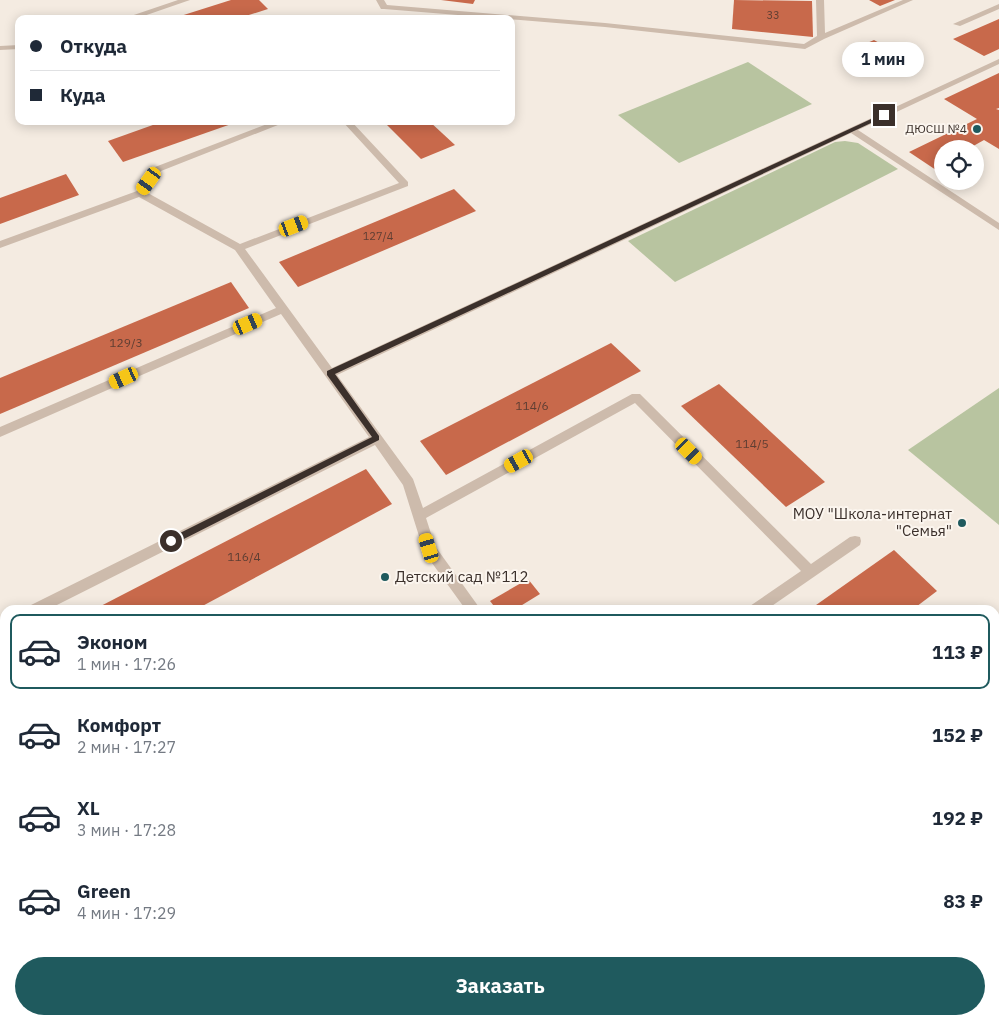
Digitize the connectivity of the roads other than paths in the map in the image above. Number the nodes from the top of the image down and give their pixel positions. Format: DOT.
graph roads {
  1 [pos="186,0"];
  2 [pos="380,0"];
  3 [pos="820,0"];
  4 [pos="909,0"];
  5 [pos="999,6"];
  6 [pos="139,15"];
  7 [pos="482,15"];
  8 [pos="515,18"];
  9 [pos="958,24"];
  10 [pos="820,38"];
  11 [pos="15,47"];
  12 [pos="0,48"];
  13 [pos="999,61"];
  14 [pos="274,125"];
  15 [pos="350,125"];
  16 [pos="852,130"];
  17 [pos="140,193"];
  18 [pos="999,227"];
  19 [pos="0,245"];
  20 [pos="239,248"];
  21 [pos="283,309"];
  22 [pos="330,373"];
  23 [pos="0,432"];
  24 [pos="377,438"];
  25 [pos="419,516"];
  26 [pos="855,541"];
  27 [pos="810,572"];
  28 [pos="44,605"];
  29 [pos="470,605"];
  30 [pos="762,605"];
  1 -- 6 [label="lane"];
  2 -- 7 [label="lane"];
  3 -- 10 [label="lane"];
  4 -- 10 [label="lane"];
  5 -- 9 [label="lane"];
  8 -- 10 [label="lane"];
  11 -- 12 [label="lane"];
  13 -- 16 [label="lane"];
  14 -- 17 [label="lane"];
  15 -- 20 [label="lane"];
  16 -- 18 [label="lane"];
  16 -- 22 [label="lane"];
  17 -- 19 [label="lane"];
  17 -- 20 [label="lane"];
  20 -- 21 [label="lane"];
  21 -- 22 [label="lane"];
  21 -- 23 [label="lane"];
  22 -- 24 [label="lane"];
  24 -- 25 [label="lane"];
  24 -- 28 [label="lane"];
  25 -- 27 [label="lane"];
  25 -- 29 [label="lane"];
  26 -- 27 [label="lane"];
  27 -- 30 [label="lane"];
}
